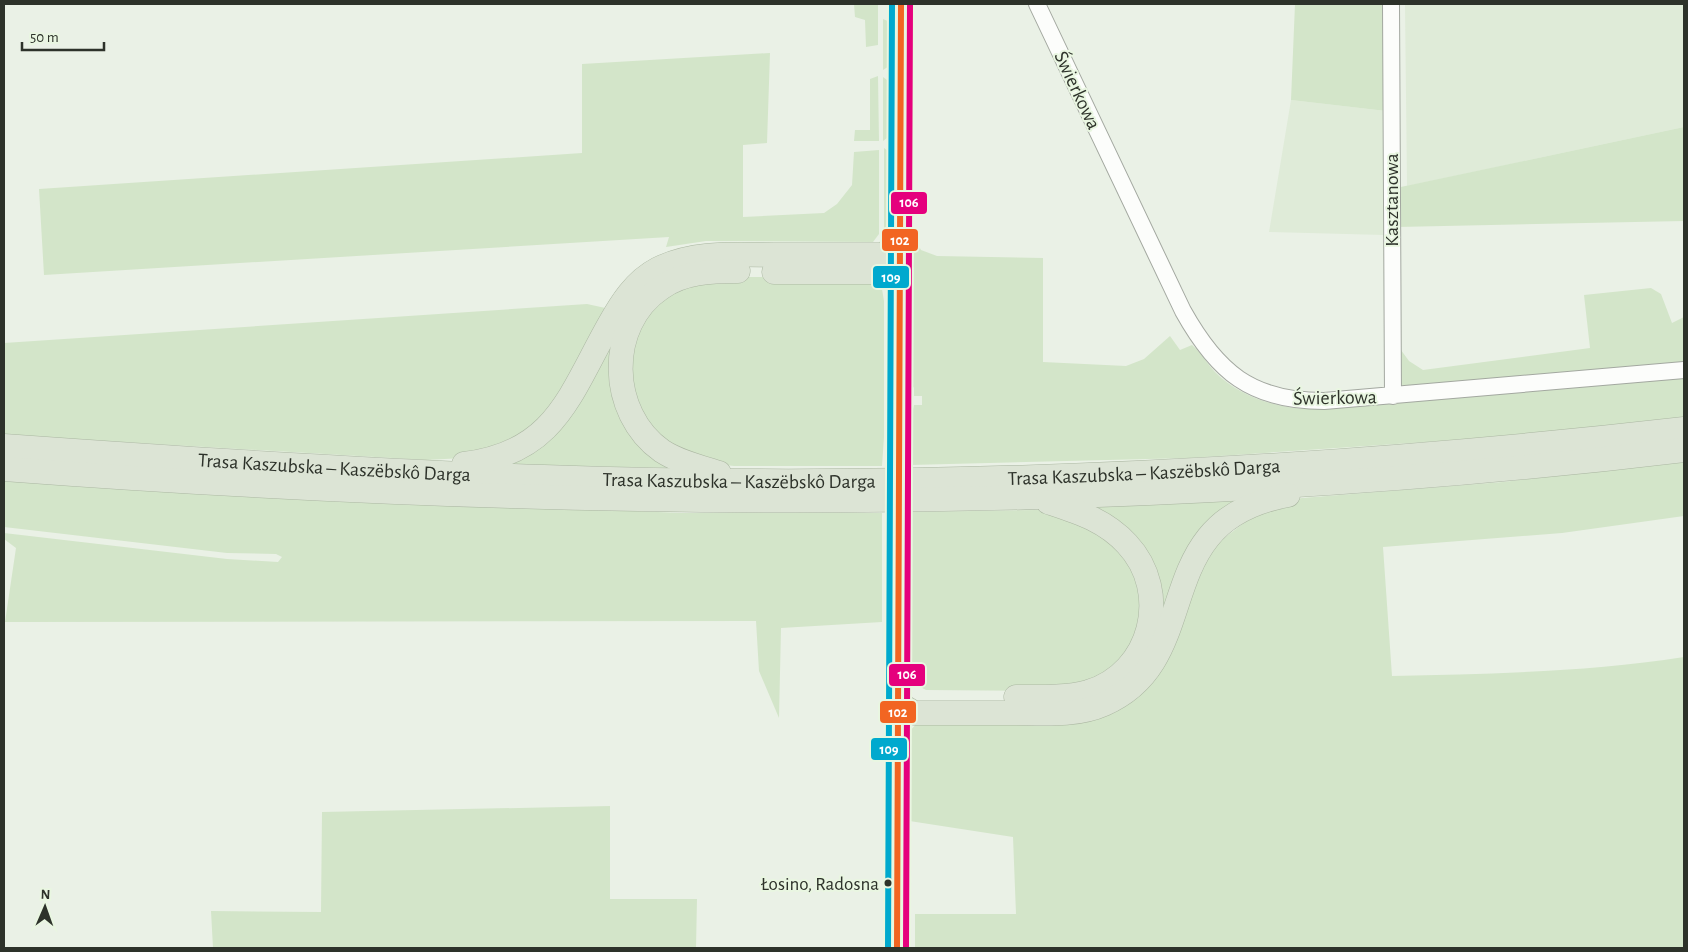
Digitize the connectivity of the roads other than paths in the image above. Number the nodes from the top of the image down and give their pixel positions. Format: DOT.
graph roads {
  1 [pos="901,4"];
  2 [pos="1037,4"];
  3 [pos="1391,4"];
  4 [pos="901,265"];
  5 [pos="1684,370"];
  6 [pos="1393,396"];
  7 [pos="1684,429"];
  8 [pos="4,446"];
  9 [pos="1684,450"];
  10 [pos="4,469"];
  11 [pos="367,469"];
  12 [pos="1383,478"];
  13 [pos="738,480"];
  14 [pos="1028,496"];
  15 [pos="898,704"];
  16 [pos="897,948"];
  1 -- 4 [label="main road"];
  2 -- 6 [label="street, Świerkowa"];
  3 -- 6 [label="street, Kasztanowa"];
  4 -- 11 [label="highway"];
  4 -- 13 [label="highway"];
  4 -- 15 [label="main road, bridge"];
  5 -- 6 [label="street, Świerkowa"];
  7 -- 13 [label="highway, Trasa Kaszubska – Kaszëbskô Darga"];
  8 -- 11 [label="highway, Trasa Kaszubska – Kaszëbskô Darga"];
  9 -- 12 [label="highway, Trasa Kaszubska – Kaszëbskô Darga"];
  10 -- 14 [label="highway, Trasa Kaszubska – Kaszëbskô Darga"];
  11 -- 13 [label="highway, Trasa Kaszubska – Kaszëbskô Darga"];
  12 -- 14 [label="highway, Trasa Kaszubska – Kaszëbskô Darga"];
  12 -- 15 [label="highway"];
  14 -- 15 [label="highway"];
  15 -- 16 [label="main road"];
}
